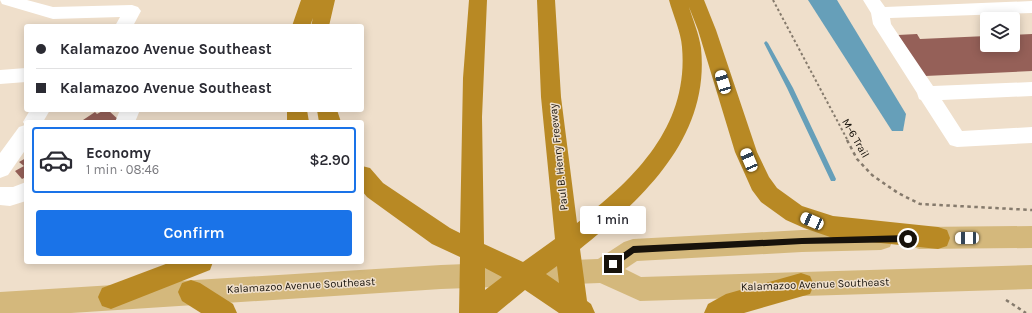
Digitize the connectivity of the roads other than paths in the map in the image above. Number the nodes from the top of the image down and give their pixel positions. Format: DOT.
graph roads {
  1 [pos="8,0"];
  2 [pos="310,0"];
  3 [pos="326,0"];
  4 [pos="478,0"];
  5 [pos="546,0"];
  6 [pos="678,0"];
  7 [pos="695,0"];
  8 [pos="876,7"];
  9 [pos="1032,7"];
  10 [pos="125,24"];
  11 [pos="302,24"];
  12 [pos="320,24"];
  13 [pos="24,75"];
  14 [pos="0,76"];
  15 [pos="1032,89"];
  16 [pos="926,94"];
  17 [pos="24,136"];
  18 [pos="1032,136"];
  19 [pos="0,169"];
  20 [pos="364,178"];
  21 [pos="24,192"];
  22 [pos="0,196"];
  23 [pos="1032,236"];
  24 [pos="938,238"];
  25 [pos="196,264"];
  26 [pos="602,272"];
  27 [pos="525,275"];
  28 [pos="1032,277"];
  29 [pos="801,285"];
  30 [pos="190,292"];
  31 [pos="111,297"];
  32 [pos="0,305"];
  33 [pos="224,313"];
  34 [pos="472,313"];
  35 [pos="476,313"];
  36 [pos="575,313"];
  37 [pos="582,313"];
  38 [pos="717,313"];
  1 -- 10 [label="lane"];
  2 -- 11 [label="highway"];
  3 -- 12 [label="highway"];
  4 -- 34 [label="highway"];
  5 -- 36 [label="highway, Paul B. Henry Freeway"];
  6 -- 27 [label="highway"];
  7 -- 24 [label="highway"];
  8 -- 9 [label="lane"];
  8 -- 16 [label="lane"];
  13 -- 14 [label="lane"];
  15 -- 16 [label="lane"];
  16 -- 18 [label="lane"];
  17 -- 19 [label="lane"];
  20 -- 27 [label="highway"];
  21 -- 22 [label="lane"];
  23 -- 24 [label="main road"];
  24 -- 26 [label="main road"];
  25 -- 31 [label="highway"];
  26 -- 27 [label="main road, Kalamazoo Avenue Southeast"];
  26 -- 29 [label="main road, Kalamazoo Avenue Southeast"];
  27 -- 30 [label="main road, Kalamazoo Avenue Southeast"];
  27 -- 35 [label="highway"];
  27 -- 37 [label="highway"];
  28 -- 29 [label="main road, Kalamazoo Avenue Southeast"];
  29 -- 38 [label="highway"];
  30 -- 31 [label="main road, Kalamazoo Avenue Southeast"];
  30 -- 33 [label="highway"];
  31 -- 32 [label="main road, Kalamazoo Avenue Southeast"];
}
